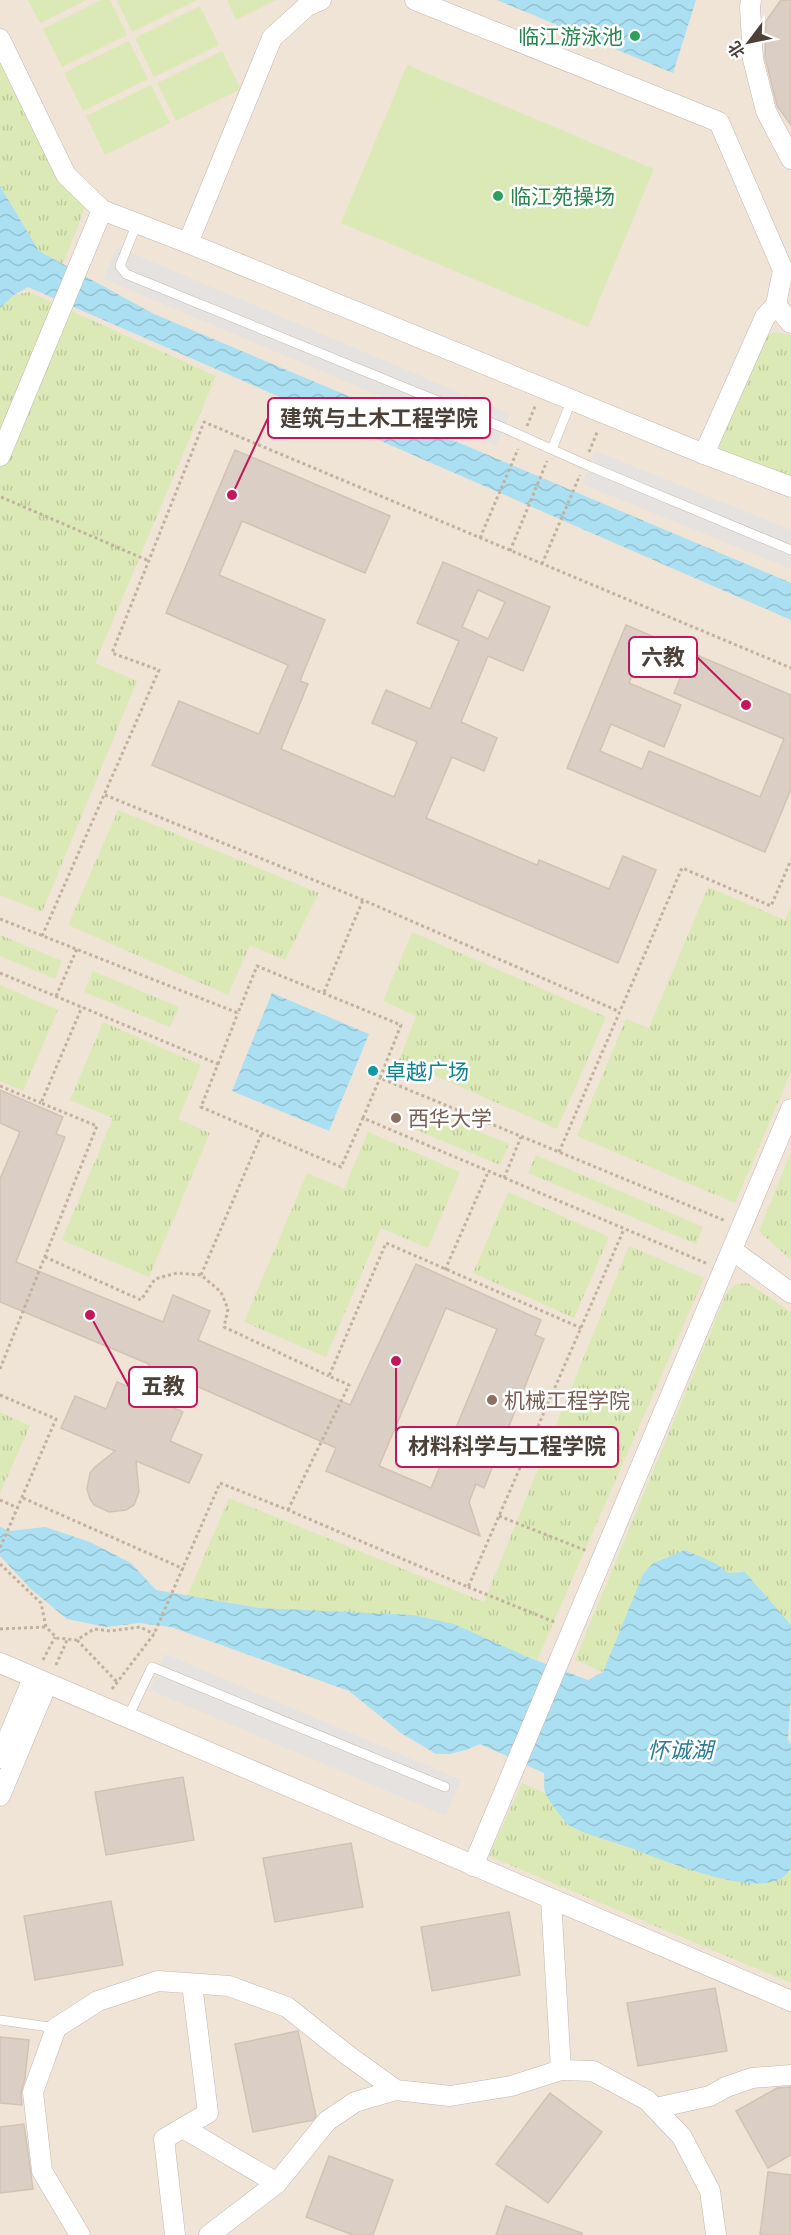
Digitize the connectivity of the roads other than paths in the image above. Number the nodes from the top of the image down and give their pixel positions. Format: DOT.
graph roads {
  1 [pos="321,0"];
  2 [pos="415,0"];
  3 [pos="751,0"];
  4 [pos="0,39"];
  5 [pos="791,159"];
  6 [pos="102,210"];
  7 [pos="137,223"];
  8 [pos="188,243"];
  9 [pos="776,305"];
  10 [pos="791,323"];
  11 [pos="573,399"];
  12 [pos="552,450"];
  13 [pos="704,454"];
  14 [pos="0,456"];
  15 [pos="791,487"];
  16 [pos="791,550"];
  17 [pos="791,1110"];
  18 [pos="732,1250"];
  19 [pos="791,1293"];
  20 [pos="0,1663"];
  21 [pos="40,1681"];
  22 [pos="128,1717"];
  23 [pos="0,1758"];
  24 [pos="445,1786"];
  25 [pos="0,1796"];
  26 [pos="473,1866"];
  27 [pos="551,1899"];
  28 [pos="192,1983"];
  29 [pos="791,2001"];
  30 [pos="0,2020"];
  31 [pos="57,2028"];
  32 [pos="561,2070"];
  33 [pos="791,2074"];
  34 [pos="396,2090"];
  35 [pos="656,2108"];
  36 [pos="183,2127"];
  37 [pos="277,2183"];
  38 [pos="80,2235"];
  39 [pos="175,2235"];
  40 [pos="209,2235"];
  41 [pos="717,2235"];
  1 -- 8 [label="street"];
  2 -- 9 [label="street"];
  3 -- 5 [label="street"];
  4 -- 6 [label="street"];
  6 -- 7 [label="street"];
  6 -- 14 [label="street"];
  7 -- 8 [label="street"];
  7 -- 12 [label="lane"];
  8 -- 11 [label="street"];
  9 -- 10 [label="street"];
  9 -- 13 [label="street"];
  11 -- 12 [label="lane"];
  11 -- 13 [label="street"];
  12 -- 16 [label="lane"];
  13 -- 15 [label="street"];
  17 -- 18 [label="street"];
  18 -- 19 [label="street"];
  18 -- 26 [label="street"];
  20 -- 21 [label="street"];
  21 -- 22 [label="street"];
  21 -- 23 [label="street"];
  21 -- 25 [label="street"];
  22 -- 24 [label="lane"];
  22 -- 26 [label="street"];
  26 -- 27 [label="street"];
  27 -- 29 [label="street"];
  27 -- 32 [label="street"];
  28 -- 31 [label="street"];
  28 -- 34 [label="street"];
  28 -- 36 [label="street"];
  30 -- 31 [label="lane"];
  31 -- 38 [label="street"];
  32 -- 34 [label="street"];
  32 -- 35 [label="street"];
  33 -- 35 [label="street"];
  34 -- 37 [label="street"];
  35 -- 41 [label="street"];
  36 -- 37 [label="street"];
  36 -- 39 [label="street"];
  37 -- 40 [label="street"];
}
